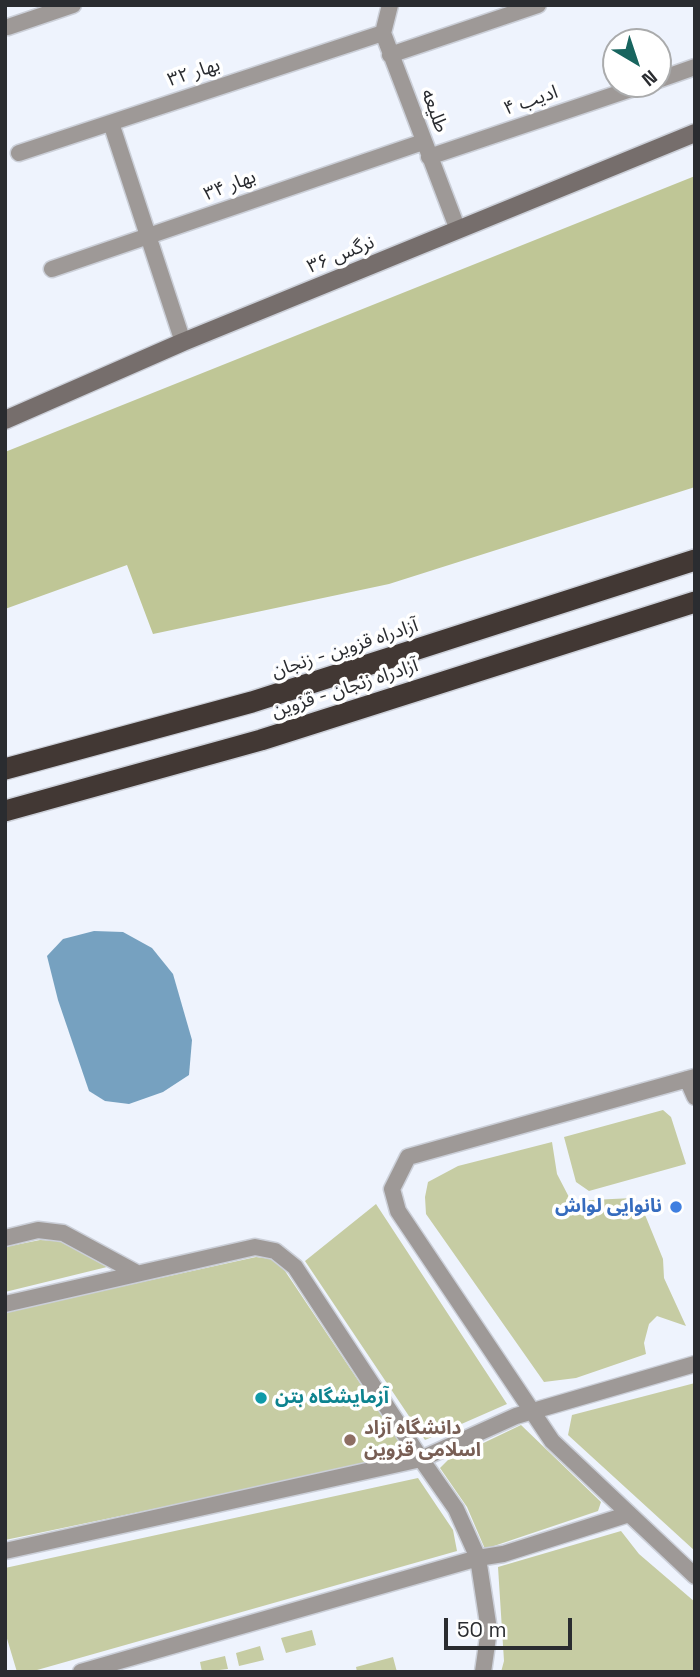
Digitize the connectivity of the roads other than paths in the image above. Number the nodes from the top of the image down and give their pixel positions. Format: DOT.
graph roads {
  1 [pos="73,5"];
  2 [pos="390,5"];
  3 [pos="538,5"];
  4 [pos="8,27"];
  5 [pos="383,33"];
  6 [pos="390,55"];
  7 [pos="695,68"];
  8 [pos="672,75"];
  9 [pos="602,97"];
  10 [pos="111,123"];
  11 [pos="695,133"];
  12 [pos="426,150"];
  13 [pos="19,153"];
  14 [pos="457,230"];
  15 [pos="148,237"];
  16 [pos="52,269"];
  17 [pos="183,342"];
  18 [pos="5,420"];
  19 [pos="695,560"];
  20 [pos="695,602"];
  21 [pos="5,769"];
  22 [pos="5,811"];
  23 [pos="691,1078"];
  24 [pos="695,1097"];
  25 [pos="5,1238"];
  26 [pos="138,1273"];
  27 [pos="5,1304"];
  28 [pos="695,1364"];
  29 [pos="531,1411"];
  30 [pos="421,1459"];
  31 [pos="629,1514"];
  32 [pos="5,1550"];
  33 [pos="478,1558"];
  34 [pos="695,1576"];
  35 [pos="81,1672"];
  36 [pos="484,1672"];
  1 -- 4 [label="street"];
  2 -- 5 [label="street"];
  3 -- 6 [label="street"];
  5 -- 6 [label="street, طلیعه"];
  5 -- 10 [label="street, بهار ۳۲"];
  6 -- 12 [label="street, طلیعه"];
  7 -- 8 [label="street"];
  9 -- 12 [label="street, ادیب ۴"];
  10 -- 13 [label="street, بهار ۳۲"];
  10 -- 15 [label="street"];
  11 -- 14 [label="street, نرگس ۳۶"];
  12 -- 14 [label="street, طلیعه"];
  12 -- 15 [label="street, بهار ۳۴"];
  14 -- 17 [label="street, نرگس ۳۶"];
  15 -- 16 [label="street, بهار ۳۴"];
  15 -- 17 [label="street"];
  17 -- 18 [label="street, نرگس ۳۶"];
  19 -- 21 [label="highway, آزادراه قزوین - زنجان"];
  20 -- 22 [label="highway, آزادراه زنجان - قزوین"];
  23 -- 24 [label="street"];
  23 -- 29 [label="street"];
  25 -- 26 [label="street"];
  26 -- 27 [label="street"];
  26 -- 30 [label="street"];
  28 -- 29 [label="street"];
  29 -- 30 [label="street"];
  29 -- 31 [label="street"];
  30 -- 32 [label="street"];
  30 -- 33 [label="street"];
  31 -- 33 [label="street"];
  31 -- 34 [label="street"];
  33 -- 35 [label="street"];
  33 -- 36 [label="street"];
}
